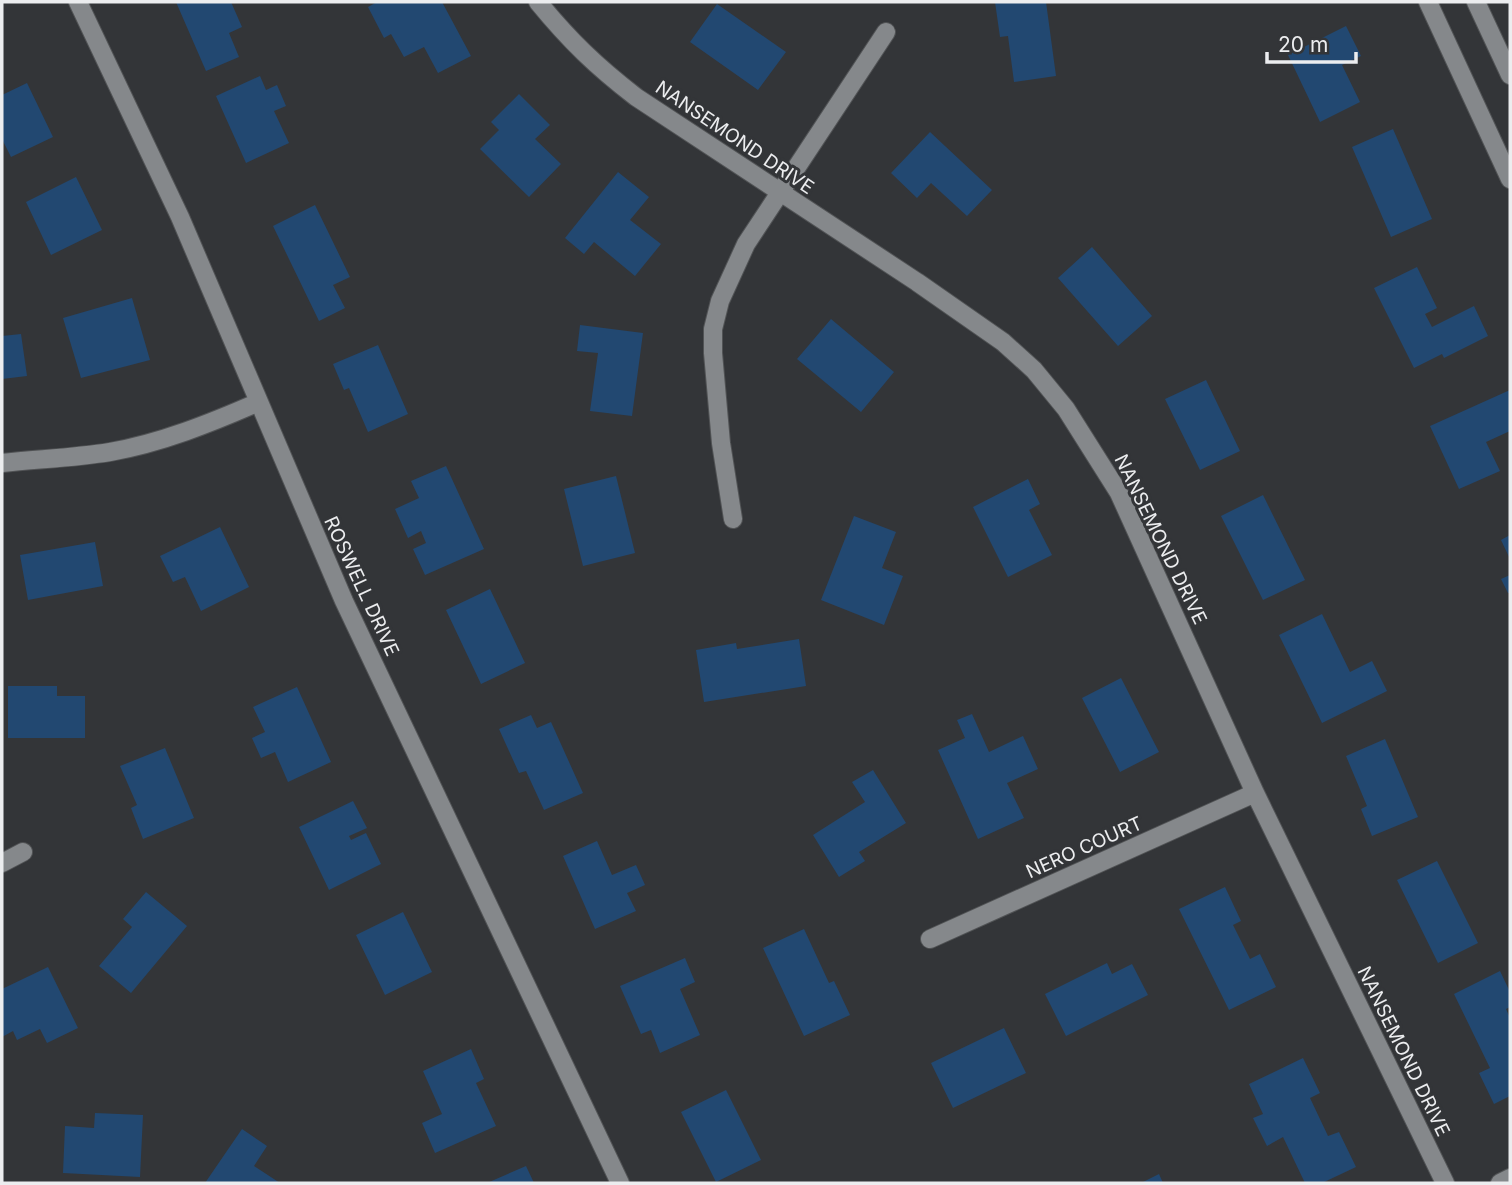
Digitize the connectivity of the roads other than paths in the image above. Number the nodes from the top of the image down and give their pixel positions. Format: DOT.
graph roads {
  1 [pos="78,2"];
  2 [pos="538,2"];
  3 [pos="1427,2"];
  4 [pos="1476,2"];
  5 [pos="886,32"];
  6 [pos="1510,75"];
  7 [pos="1510,178"];
  8 [pos="779,193"];
  9 [pos="259,402"];
  10 [pos="2,463"];
  11 [pos="733,519"];
  12 [pos="1255,793"];
  13 [pos="23,852"];
  14 [pos="2,863"];
  15 [pos="930,939"];
  16 [pos="1510,1178"];
  17 [pos="620,1183"];
  18 [pos="1445,1183"];
  19 [pos="1500,1183"];
  1 -- 9 [label="street, ROSWELL DRIVE"];
  2 -- 8 [label="street, NANSEMOND DRIVE"];
  3 -- 7 [label="street"];
  4 -- 6 [label="street"];
  5 -- 8 [label="street"];
  8 -- 11 [label="street"];
  8 -- 12 [label="street, NANSEMOND DRIVE"];
  9 -- 10 [label="street"];
  9 -- 17 [label="street, ROSWELL DRIVE"];
  12 -- 15 [label="street, NERO COURT"];
  12 -- 18 [label="street, NANSEMOND DRIVE"];
  13 -- 14 [label="street"];
  16 -- 19 [label="street"];
}
